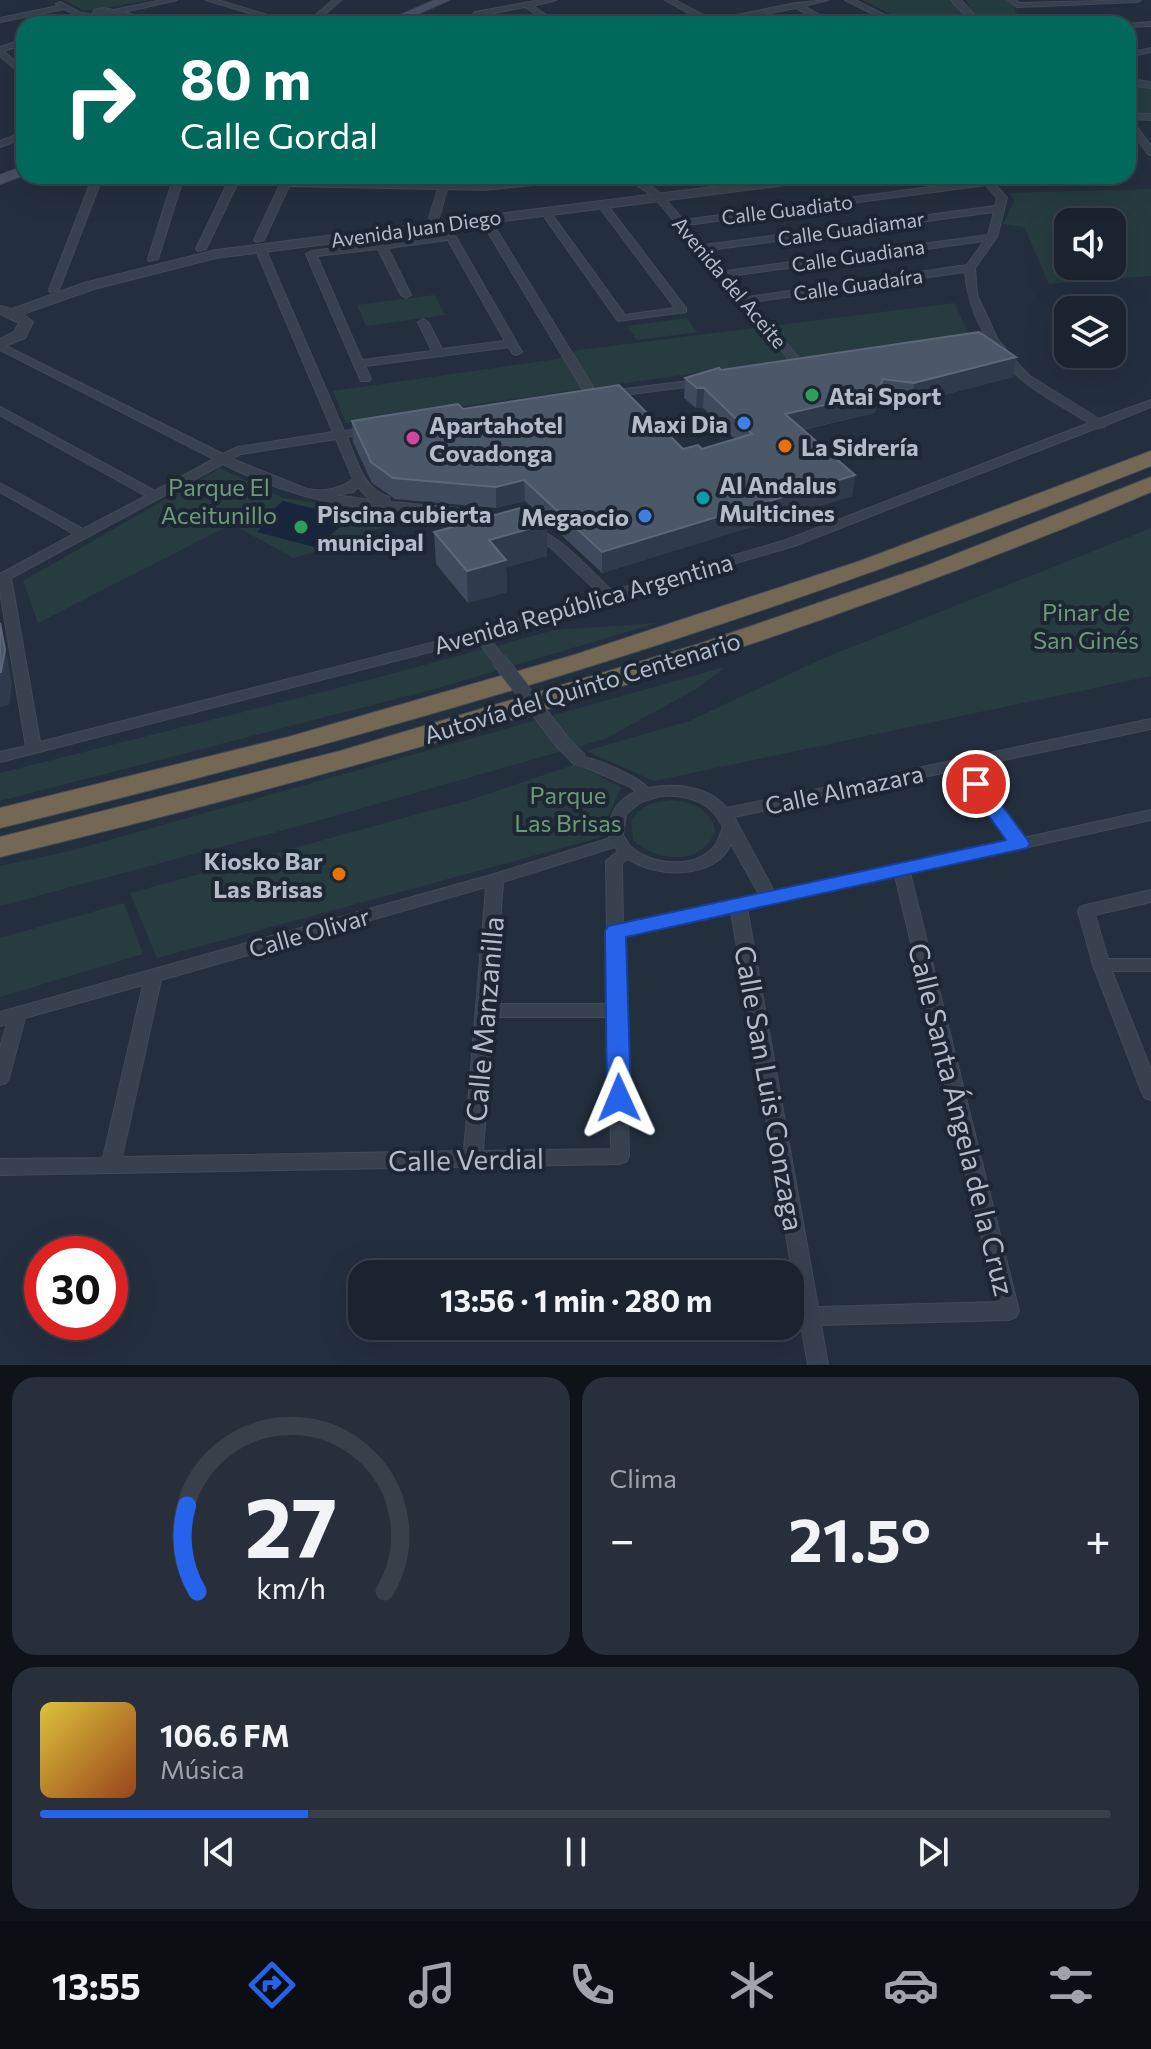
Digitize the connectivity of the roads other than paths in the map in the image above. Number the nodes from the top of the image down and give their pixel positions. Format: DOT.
graph roads {
  1 [pos="52,0"];
  2 [pos="173,0"];
  3 [pos="210,0"];
  4 [pos="337,0"];
  5 [pos="444,0"];
  6 [pos="552,0"];
  7 [pos="669,0"];
  8 [pos="763,0"];
  9 [pos="824,0"];
  10 [pos="849,0"];
  11 [pos="956,0"];
  12 [pos="1137,0"];
  13 [pos="1014,2"];
  14 [pos="526,5"];
  15 [pos="796,5"];
  16 [pos="65,7"];
  17 [pos="779,8"];
  18 [pos="118,12"];
  19 [pos="757,13"];
  20 [pos="20,16"];
  21 [pos="89,16"];
  22 [pos="99,16"];
  23 [pos="104,16"];
  24 [pos="131,16"];
  25 [pos="265,16"];
  26 [pos="318,16"];
  27 [pos="405,16"];
  28 [pos="477,16"];
  29 [pos="543,16"];
  30 [pos="699,16"];
  31 [pos="744,16"];
  32 [pos="762,16"];
  33 [pos="817,16"];
  34 [pos="882,16"];
  35 [pos="971,16"];
  36 [pos="0,51"];
  37 [pos="12,63"];
  38 [pos="0,66"];
  39 [pos="16,67"];
  40 [pos="1136,130"];
  41 [pos="1151,152"];
  42 [pos="95,184"];
  43 [pos="176,184"];
  44 [pos="232,184"];
  45 [pos="286,184"];
  46 [pos="444,184"];
  47 [pos="486,184"];
  48 [pos="530,184"];
  49 [pos="641,184"];
  50 [pos="722,184"];
  51 [pos="749,184"];
  52 [pos="951,184"];
  53 [pos="990,184"];
  54 [pos="655,194"];
  55 [pos="602,204"];
  56 [pos="1000,208"];
  57 [pos="545,211"];
  58 [pos="434,218"];
  59 [pos="485,219"];
  60 [pos="680,223"];
  61 [pos="992,237"];
  62 [pos="378,240"];
  63 [pos="260,244"];
  64 [pos="702,248"];
  65 [pos="201,249"];
  66 [pos="153,259"];
  67 [pos="970,268"];
  68 [pos="723,274"];
  69 [pos="54,290"];
  70 [pos="406,295"];
  71 [pos="745,300"];
  72 [pos="5,311"];
  73 [pos="423,322"];
  74 [pos="993,341"];
  75 [pos="978,343"];
  76 [pos="0,345"];
  77 [pos="438,353"];
  78 [pos="359,364"];
  79 [pos="786,370"];
  80 [pos="365,379"];
  81 [pos="710,381"];
  82 [pos="593,397"];
  83 [pos="578,399"];
  84 [pos="1151,403"];
  85 [pos="0,410"];
  86 [pos="1100,425"];
  87 [pos="384,428"];
  88 [pos="339,435"];
  89 [pos="1151,458"];
  90 [pos="223,459"];
  91 [pos="359,479"];
  92 [pos="1151,484"];
  93 [pos="0,487"];
  94 [pos="304,492"];
  95 [pos="156,496"];
  96 [pos="1151,497"];
  97 [pos="404,506"];
  98 [pos="1071,517"];
  99 [pos="83,534"];
  100 [pos="1,577"];
  101 [pos="611,597"];
  102 [pos="480,635"];
  103 [pos="1151,724"];
  104 [pos="34,748"];
  105 [pos="0,757"];
  106 [pos="961,764"];
  107 [pos="645,794"];
  108 [pos="1151,815"];
  109 [pos="0,818"];
  110 [pos="727,821"];
  111 [pos="1019,844"];
  112 [pos="622,846"];
  113 [pos="0,847"];
  114 [pos="902,871"];
  115 [pos="495,879"];
  116 [pos="1151,896"];
  117 [pos="770,899"];
  118 [pos="738,906"];
  119 [pos="616,931"];
  120 [pos="1101,965"];
  121 [pos="1151,965"];
  122 [pos="153,976"];
  123 [pos="485,1010"];
  124 [pos="617,1011"];
  125 [pos="9,1016"];
  126 [pos="0,1078"];
  127 [pos="1150,1093"];
  128 [pos="473,1159"];
  129 [pos="111,1165"];
  130 [pos="0,1167"];
  131 [pos="809,1316"];
  132 [pos="818,1365"];
  1 -- 16 [label="street"];
  2 -- 18 [label="street"];
  3 -- 25 [label="street"];
  4 -- 26 [label="street"];
  5 -- 27 [label="main road"];
  6 -- 14 [label="street"];
  7 -- 30 [label="street"];
  8 -- 17 [label="street"];
  9 -- 15 [label="street"];
  10 -- 34 [label="street"];
  11 -- 35 [label="street"];
  12 -- 13 [label="street"];
  14 -- 28 [label="street"];
  14 -- 29 [label="street"];
  15 -- 17 [label="street"];
  15 -- 33 [label="street"];
  16 -- 20 [label="street"];
  16 -- 21 [label="street"];
  17 -- 19 [label="street"];
  18 -- 22 [label="street"];
  18 -- 23 [label="street"];
  18 -- 24 [label="street"];
  19 -- 31 [label="street"];
  19 -- 32 [label="street"];
  36 -- 37 [label="street"];
  37 -- 38 [label="street"];
  37 -- 39 [label="street"];
  40 -- 41 [label="street"];
  42 -- 69 [label="street"];
  43 -- 66 [label="street"];
  44 -- 65 [label="street"];
  45 -- 63 [label="street"];
  46 -- 58 [label="street"];
  47 -- 48 [label="street"];
  49 -- 54 [label="street, Avenida del Aceite"];
  50 -- 54 [label="street, Avenida Juan Diego"];
  51 -- 54 [label="street, Avenida Juan Diego"];
  52 -- 60 [label="street, Calle Guadiato"];
  53 -- 56 [label="street"];
  54 -- 55 [label="street, Avenida Juan Diego"];
  54 -- 58 [label="street, Avenida Juan Diego"];
  54 -- 60 [label="street, Avenida del Aceite"];
  55 -- 57 [label="street, Avenida Juan Diego"];
  55 -- 57 [label="street"];
  56 -- 61 [label="street"];
  56 -- 64 [label="street, Calle Guadiamar"];
  57 -- 59 [label="street, Avenida Juan Diego"];
  58 -- 63 [label="street, Avenida Juan Diego"];
  59 -- 62 [label="street, Avenida Juan Diego"];
  59 -- 82 [label="street"];
  60 -- 64 [label="street, Avenida del Aceite"];
  61 -- 67 [label="street"];
  61 -- 68 [label="street, Calle Guadiana"];
  62 -- 63 [label="street, Avenida Juan Diego"];
  62 -- 70 [label="street"];
  62 -- 77 [label="street"];
  62 -- 78 [label="street"];
  63 -- 65 [label="street, Avenida Juan Diego"];
  63 -- 72 [label="street, Avenida Juan Diego"];
  63 -- 88 [label="street"];
  64 -- 68 [label="street, Avenida del Aceite"];
  65 -- 66 [label="street, Avenida Juan Diego"];
  66 -- 69 [label="street, Avenida Juan Diego"];
  67 -- 71 [label="street, Calle Guadaíra"];
  67 -- 74 [label="street"];
  68 -- 71 [label="street, Avenida del Aceite"];
  69 -- 72 [label="street, Avenida Juan Diego"];
  71 -- 79 [label="street, Avenida del Aceite"];
  72 -- 76 [label="street"];
  73 -- 77 [label="street"];
  74 -- 75 [label="street"];
  74 -- 86 [label="street"];
  76 -- 90 [label="street"];
  77 -- 78 [label="street"];
  78 -- 80 [label="street"];
  81 -- 82 [label="street"];
  82 -- 83 [label="street"];
  84 -- 86 [label="street, Avenida República Argentina"];
  85 -- 95 [label="street"];
  86 -- 101 [label="street, Avenida República Argentina"];
  87 -- 88 [label="street"];
  88 -- 90 [label="street"];
  88 -- 91 [label="street"];
  89 -- 109 [label="highway, Autovía del Quinto Centenario"];
  90 -- 94 [label="street"];
  90 -- 95 [label="street"];
  91 -- 94 [label="street"];
  91 -- 97 [label="street"];
  92 -- 98 [label="highway, Autovía del Quinto Centenario"];
  93 -- 99 [label="street"];
  94 -- 97 [label="street"];
  95 -- 99 [label="street"];
  96 -- 98 [label="highway"];
  97 -- 101 [label="street"];
  98 -- 113 [label="highway, Autovía del Quinto Centenario"];
  99 -- 100 [label="street"];
  100 -- 104 [label="street"];
  101 -- 102 [label="street, Avenida República Argentina"];
  102 -- 104 [label="street, Avenida República Argentina"];
  102 -- 107 [label="street, bridge"];
  103 -- 106 [label="street, Calle Almazara"];
  104 -- 105 [label="street, Avenida República Argentina"];
  106 -- 110 [label="street, Calle Almazara"];
  106 -- 111 [label="street"];
  107 -- 110 [label="street"];
  107 -- 112 [label="street"];
  108 -- 111 [label="street"];
  110 -- 112 [label="street"];
  110 -- 117 [label="street"];
  111 -- 114 [label="street"];
  112 -- 115 [label="street, Calle Olivar"];
  112 -- 119 [label="street, Calle Verdial"];
  114 -- 117 [label="street"];
  114 -- 131 [label="street, Calle Santa Ángela de la Cruz"];
  115 -- 122 [label="street, Calle Olivar"];
  115 -- 123 [label="street, Calle Manzanilla"];
  116 -- 120 [label="street"];
  117 -- 118 [label="street"];
  118 -- 119 [label="street"];
  118 -- 131 [label="street, Calle San Luis Gonzaga"];
  119 -- 124 [label="street, Calle Verdial"];
  120 -- 121 [label="street"];
  120 -- 127 [label="street"];
  122 -- 125 [label="street, Calle Olivar"];
  122 -- 129 [label="street"];
  123 -- 124 [label="street"];
  123 -- 128 [label="street, Calle Manzanilla"];
  124 -- 128 [label="street, Calle Verdial"];
  125 -- 126 [label="street"];
  128 -- 129 [label="street, Calle Verdial"];
  129 -- 130 [label="street, Calle Verdial"];
  131 -- 132 [label="street, Calle San Luis Gonzaga"];
}
